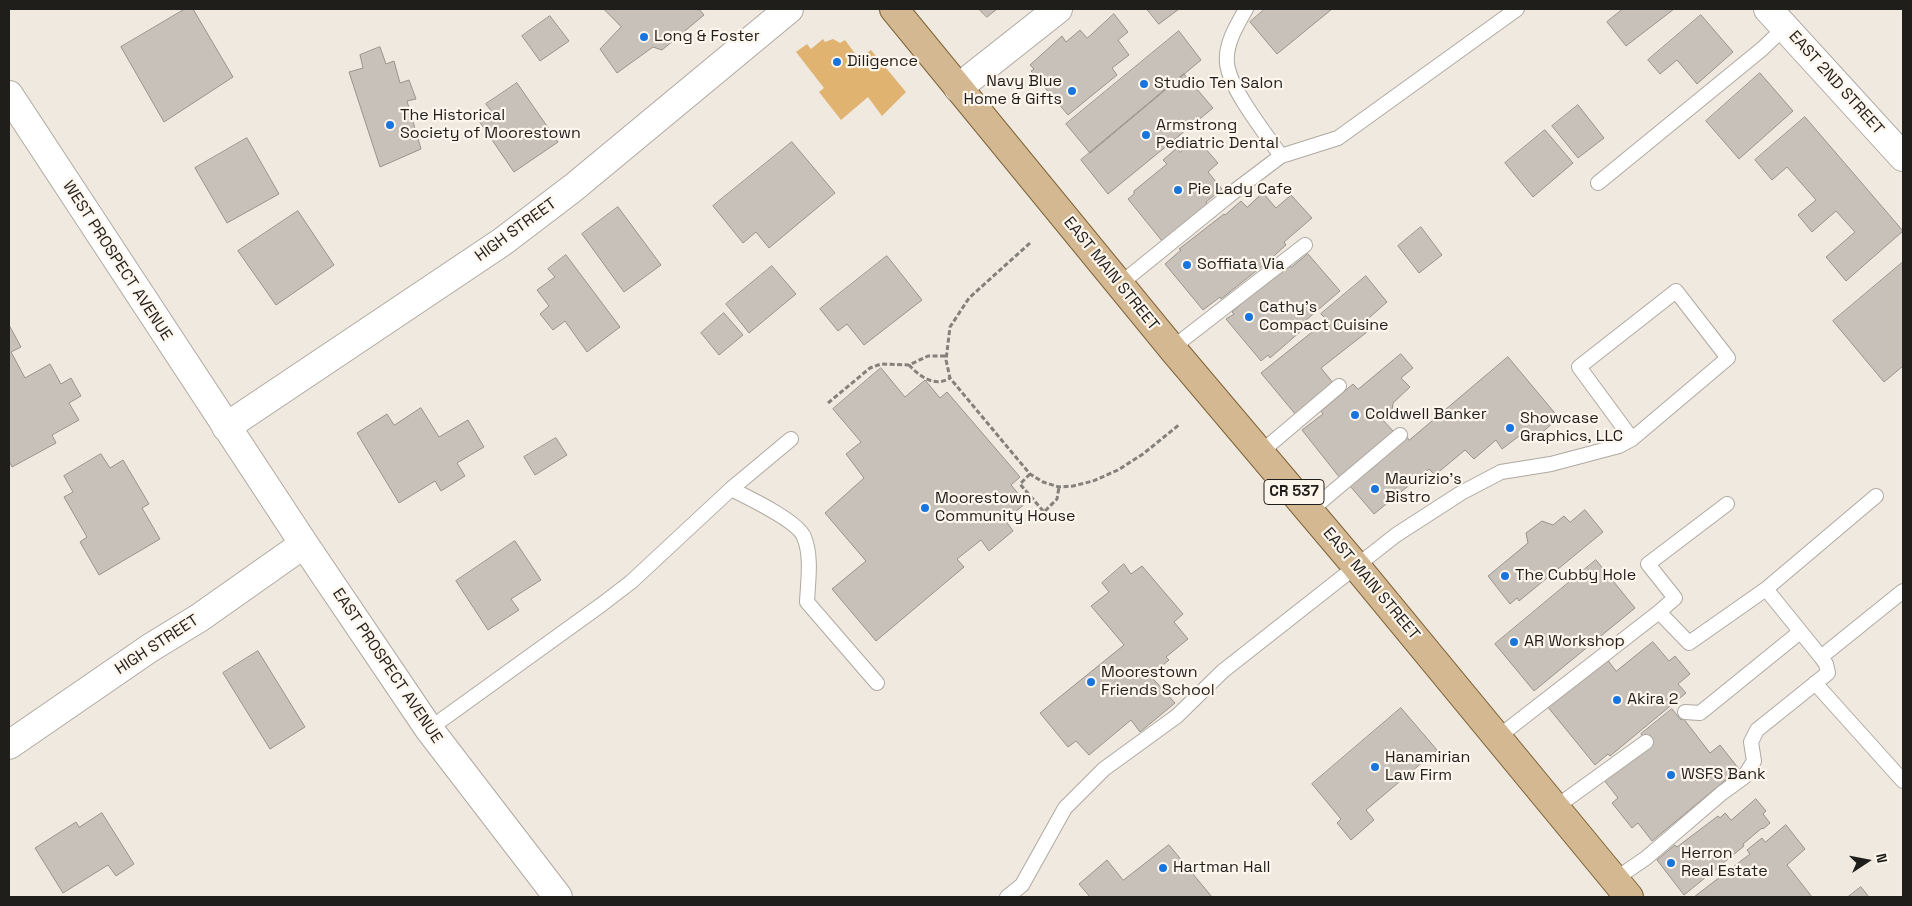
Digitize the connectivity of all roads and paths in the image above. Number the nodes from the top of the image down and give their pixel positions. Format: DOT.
graph roads {
  1 [pos="789,9"];
  2 [pos="894,9"];
  3 [pos="1058,9"];
  4 [pos="1246,9"];
  5 [pos="1517,9"];
  6 [pos="1776,18"];
  7 [pos="958,88"];
  8 [pos="9,95"];
  9 [pos="1281,156"];
  10 [pos="1903,157"];
  11 [pos="1598,183"];
  12 [pos="1030,243"];
  13 [pos="1305,245"];
  14 [pos="1120,284"];
  15 [pos="1172,348"];
  16 [pos="946,356"];
  17 [pos="909,365"];
  18 [pos="950,378"];
  19 [pos="1339,386"];
  20 [pos="828,403"];
  21 [pos="1180,424"];
  22 [pos="226,427"];
  23 [pos="1400,435"];
  24 [pos="791,439"];
  25 [pos="1632,439"];
  26 [pos="1261,452"];
  27 [pos="1030,474"];
  28 [pos="1059,487"];
  29 [pos="731,489"];
  30 [pos="1876,496"];
  31 [pos="1727,504"];
  32 [pos="1310,511"];
  33 [pos="304,544"];
  34 [pos="1356,566"];
  35 [pos="1766,589"];
  36 [pos="1903,591"];
  37 [pos="1660,612"];
  38 [pos="1800,632"];
  39 [pos="1821,657"];
  40 [pos="1815,682"];
  41 [pos="877,683"];
  42 [pos="1685,712"];
  43 [pos="429,730"];
  44 [pos="1498,737"];
  45 [pos="1646,742"];
  46 [pos="9,745"];
  47 [pos="1903,781"];
  48 [pos="1556,807"];
  49 [pos="1622,889"];
  50 [pos="558,897"];
  51 [pos="1007,897"];
  1 -- 22 [label="street, HIGH STREET"];
  2 -- 7 [label="main road, CR 537"];
  3 -- 7 [label="street"];
  4 -- 9 [label="lane"];
  5 -- 9 [label="lane"];
  6 -- 10 [label="street, EAST 2ND STREET"];
  6 -- 11 [label="lane"];
  7 -- 14 [label="main road, EAST MAIN STREET / CR 537"];
  8 -- 22 [label="street, WEST PROSPECT AVENUE"];
  9 -- 14 [label="lane"];
  12 -- 16 [label="path"];
  13 -- 15 [label="lane"];
  14 -- 15 [label="main road, EAST MAIN STREET / CR 537"];
  15 -- 26 [label="main road, EAST MAIN STREET / CR 537"];
  16 -- 17 [label="path"];
  16 -- 18 [label="path"];
  17 -- 18 [label="path"];
  17 -- 20 [label="path"];
  18 -- 27 [label="path"];
  19 -- 26 [label="lane"];
  21 -- 28 [label="path"];
  22 -- 33 [label="street, EAST PROSPECT AVENUE"];
  23 -- 32 [label="lane"];
  24 -- 29 [label="lane"];
  25 -- 25 [label="lane"];
  25 -- 34 [label="lane"];
  26 -- 32 [label="main road, EAST MAIN STREET / CR 537"];
  27 -- 28 [label="path"];
  27 -- 28 [label="path"];
  29 -- 41 [label="lane"];
  29 -- 43 [label="lane"];
  30 -- 35 [label="lane"];
  31 -- 37 [label="lane"];
  32 -- 34 [label="main road, EAST MAIN STREET / CR 537"];
  33 -- 43 [label="street, EAST PROSPECT AVENUE"];
  33 -- 46 [label="street, HIGH STREET"];
  34 -- 44 [label="main road, EAST MAIN STREET / CR 537"];
  34 -- 51 [label="lane"];
  35 -- 37 [label="lane"];
  35 -- 38 [label="lane"];
  36 -- 39 [label="lane"];
  37 -- 44 [label="lane"];
  38 -- 39 [label="lane"];
  38 -- 42 [label="lane"];
  39 -- 40 [label="lane"];
  40 -- 47 [label="lane"];
  40 -- 49 [label="lane"];
  43 -- 50 [label="street, EAST PROSPECT AVENUE"];
  44 -- 48 [label="main road, EAST MAIN STREET / CR 537"];
  45 -- 48 [label="lane"];
  48 -- 49 [label="main road, EAST MAIN STREET / CR 537"];
}
